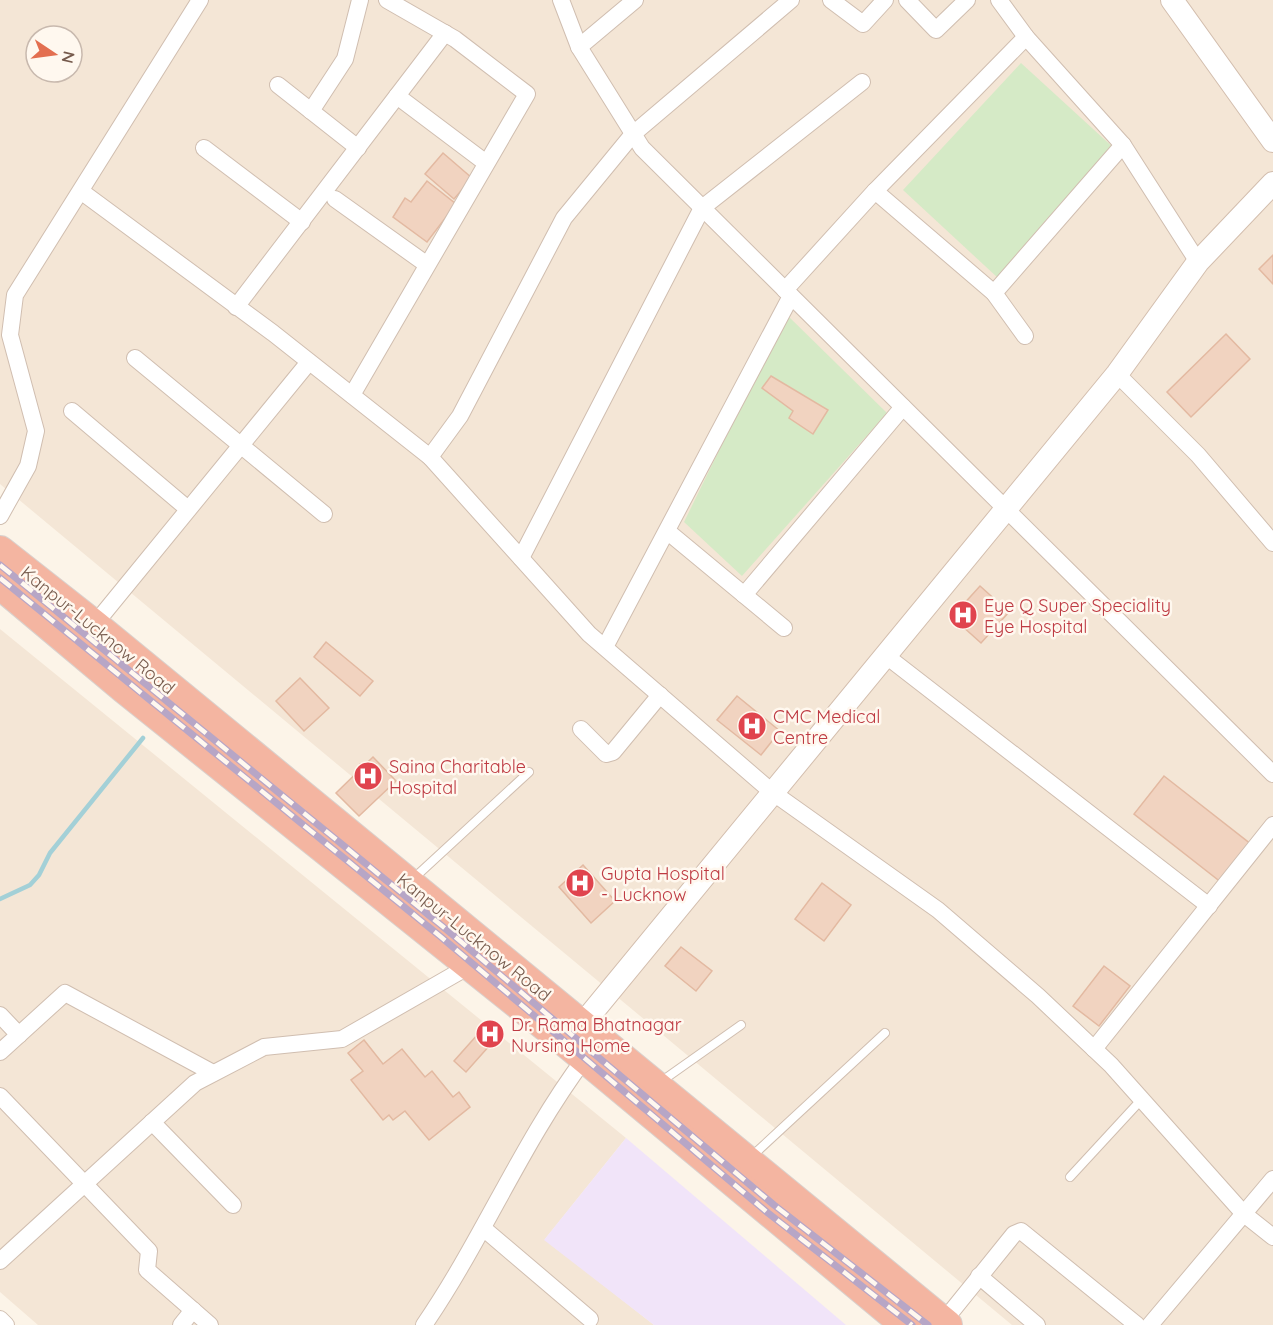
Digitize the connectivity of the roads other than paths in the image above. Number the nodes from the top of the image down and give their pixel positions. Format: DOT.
graph roads {
  1 [pos="200,0"];
  2 [pos="360,0"];
  3 [pos="387,0"];
  4 [pos="561,0"];
  5 [pos="635,0"];
  6 [pos="791,0"];
  7 [pos="831,0"];
  8 [pos="885,0"];
  9 [pos="907,0"];
  10 [pos="967,0"];
  11 [pos="999,0"];
  12 [pos="1172,0"];
  13 [pos="445,33"];
  14 [pos="1026,37"];
  15 [pos="579,47"];
  16 [pos="862,82"];
  17 [pos="278,85"];
  18 [pos="398,96"];
  19 [pos="311,111"];
  20 [pos="633,134"];
  21 [pos="1273,141"];
  22 [pos="1123,145"];
  23 [pos="204,148"];
  24 [pos="358,148"];
  25 [pos="486,163"];
  26 [pos="1273,183"];
  27 [pos="875,191"];
  28 [pos="82,192"];
  29 [pos="335,199"];
  30 [pos="702,208"];
  31 [pos="302,222"];
  32 [pos="1198,262"];
  33 [pos="426,264"];
  34 [pos="788,293"];
  35 [pos="994,293"];
  36 [pos="236,307"];
  37 [pos="1025,336"];
  38 [pos="135,358"];
  39 [pos="309,362"];
  40 [pos="1117,374"];
  41 [pos="352,395"];
  42 [pos="903,408"];
  43 [pos="72,411"];
  44 [pos="243,445"];
  45 [pos="430,457"];
  46 [pos="188,509"];
  47 [pos="1006,509"];
  48 [pos="324,514"];
  49 [pos="0,516"];
  50 [pos="667,531"];
  51 [pos="1273,543"];
  52 [pos="0,551"];
  53 [pos="521,558"];
  54 [pos="0,584"];
  55 [pos="744,594"];
  56 [pos="94,625"];
  57 [pos="784,628"];
  58 [pos="605,647"];
  59 [pos="885,655"];
  60 [pos="660,695"];
  61 [pos="581,729"];
  62 [pos="529,772"];
  63 [pos="1273,774"];
  64 [pos="772,792"];
  65 [pos="1273,825"];
  66 [pos="408,883"];
  67 [pos="1209,906"];
  68 [pos="471,965"];
  69 [pos="0,1015"];
  70 [pos="741,1025"];
  71 [pos="885,1033"];
  72 [pos="19,1035"];
  73 [pos="578,1042"];
  74 [pos="1094,1048"];
  75 [pos="0,1052"];
  76 [pos="213,1073"];
  77 [pos="653,1086"];
  78 [pos="0,1096"];
  79 [pos="1142,1099"];
  80 [pos="152,1122"];
  81 [pos="746,1162"];
  82 [pos="1070,1178"];
  83 [pos="1273,1179"];
  84 [pos="85,1183"];
  85 [pos="233,1205"];
  86 [pos="1244,1214"];
  87 [pos="483,1228"];
  88 [pos="1273,1237"];
  89 [pos="0,1261"];
  90 [pos="979,1275"];
  91 [pos="193,1310"];
  92 [pos="0,1319"];
  93 [pos="590,1319"];
  94 [pos="945,1323"];
  95 [pos="6,1325"];
  96 [pos="181,1325"];
  97 [pos="210,1325"];
  98 [pos="424,1325"];
  99 [pos="906,1325"];
  100 [pos="1037,1325"];
  101 [pos="1137,1325"];
  102 [pos="1150,1325"];
  1 -- 28 [label="street"];
  2 -- 19 [label="street"];
  3 -- 13 [label="street"];
  4 -- 15 [label="street"];
  5 -- 15 [label="street"];
  6 -- 20 [label="street"];
  7 -- 8 [label="street"];
  9 -- 10 [label="street"];
  11 -- 14 [label="street"];
  12 -- 21 [label="street"];
  13 -- 18 [label="street"];
  13 -- 25 [label="street"];
  14 -- 22 [label="street"];
  14 -- 27 [label="street"];
  15 -- 20 [label="street"];
  16 -- 30 [label="street"];
  17 -- 19 [label="street"];
  18 -- 24 [label="street"];
  18 -- 25 [label="street"];
  19 -- 24 [label="street"];
  20 -- 30 [label="street"];
  20 -- 45 [label="street"];
  22 -- 32 [label="street"];
  22 -- 35 [label="street"];
  23 -- 31 [label="street"];
  24 -- 31 [label="street"];
  25 -- 33 [label="street"];
  26 -- 32 [label="street"];
  27 -- 34 [label="street"];
  27 -- 35 [label="street"];
  28 -- 36 [label="street"];
  28 -- 49 [label="street"];
  29 -- 33 [label="street"];
  30 -- 34 [label="street"];
  30 -- 53 [label="street"];
  31 -- 36 [label="street"];
  32 -- 40 [label="street"];
  33 -- 41 [label="street"];
  34 -- 42 [label="street"];
  34 -- 50 [label="street"];
  35 -- 37 [label="street"];
  36 -- 39 [label="street"];
  38 -- 44 [label="street"];
  39 -- 41 [label="street"];
  39 -- 44 [label="street"];
  40 -- 47 [label="street"];
  40 -- 51 [label="street"];
  41 -- 45 [label="street"];
  42 -- 47 [label="street"];
  42 -- 55 [label="street"];
  43 -- 46 [label="street"];
  44 -- 46 [label="street"];
  44 -- 48 [label="street"];
  45 -- 53 [label="street"];
  46 -- 56 [label="street"];
  47 -- 59 [label="street"];
  47 -- 63 [label="street"];
  50 -- 55 [label="street"];
  50 -- 58 [label="street"];
  52 -- 56 [label="highway, Kanpur-Lucknow Road"];
  53 -- 58 [label="street"];
  54 -- 68 [label="highway, Kanpur-Lucknow Road"];
  55 -- 57 [label="street"];
  56 -- 66 [label="highway, Kanpur-Lucknow Road"];
  58 -- 60 [label="street"];
  59 -- 64 [label="street"];
  59 -- 67 [label="street"];
  60 -- 61 [label="street"];
  60 -- 64 [label="street"];
  62 -- 66 [label="lane"];
  64 -- 73 [label="street"];
  64 -- 74 [label="street"];
  65 -- 67 [label="street"];
  66 -- 73 [label="highway, Kanpur-Lucknow Road"];
  67 -- 74 [label="street"];
  68 -- 73 [label="highway, Kanpur-Lucknow Road"];
  68 -- 76 [label="street"];
  69 -- 72 [label="street"];
  70 -- 77 [label="lane"];
  71 -- 81 [label="lane"];
  72 -- 75 [label="street"];
  72 -- 76 [label="street"];
  73 -- 77 [label="highway, Kanpur-Lucknow Road"];
  73 -- 87 [label="street"];
  73 -- 99 [label="highway, Kanpur-Lucknow Road"];
  74 -- 79 [label="street"];
  76 -- 80 [label="street"];
  77 -- 81 [label="highway, Kanpur-Lucknow Road"];
  78 -- 84 [label="street"];
  79 -- 82 [label="lane"];
  79 -- 86 [label="street"];
  80 -- 84 [label="street"];
  80 -- 85 [label="street"];
  81 -- 94 [label="highway, Kanpur-Lucknow Road"];
  83 -- 86 [label="street"];
  84 -- 89 [label="street"];
  84 -- 91 [label="street"];
  86 -- 88 [label="street"];
  86 -- 102 [label="street"];
  87 -- 93 [label="street"];
  87 -- 98 [label="street"];
  90 -- 94 [label="street"];
  90 -- 100 [label="street"];
  90 -- 101 [label="street"];
  91 -- 96 [label="street"];
  91 -- 97 [label="street"];
  92 -- 95 [label="street"];
}
